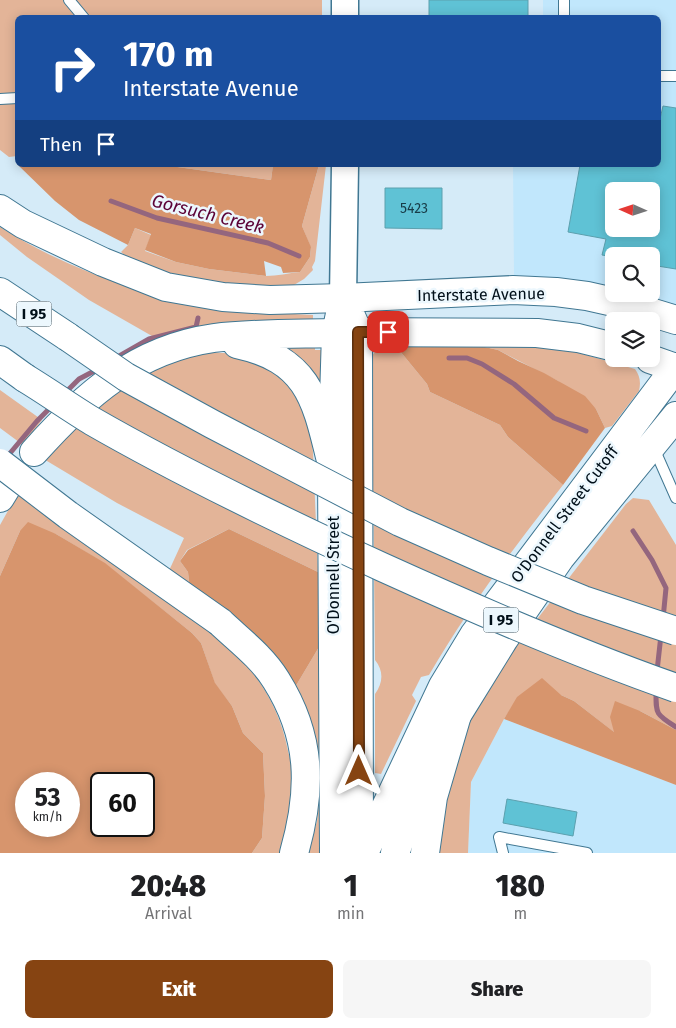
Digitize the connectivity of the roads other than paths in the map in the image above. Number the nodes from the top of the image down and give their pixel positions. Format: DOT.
graph roads {
  1 [pos="68,0"];
  2 [pos="345,0"];
  3 [pos="564,0"];
  4 [pos="81,15"];
  5 [pos="345,15"];
  6 [pos="564,15"];
  7 [pos="661,76"];
  8 [pos="676,76"];
  9 [pos="15,98"];
  10 [pos="0,99"];
  11 [pos="345,167"];
  12 [pos="0,209"];
  13 [pos="0,292"];
  14 [pos="343,298"];
  15 [pos="676,320"];
  16 [pos="347,332"];
  17 [pos="213,338"];
  18 [pos="605,345"];
  19 [pos="0,360"];
  20 [pos="660,362"];
  21 [pos="676,367"];
  22 [pos="676,416"];
  23 [pos="653,445"];
  24 [pos="34,452"];
  25 [pos="332,465"];
  26 [pos="2,482"];
  27 [pos="676,498"];
  28 [pos="676,631"];
  29 [pos="676,688"];
  30 [pos="457,715"];
  31 [pos="294,853"];
  32 [pos="334,853"];
  33 [pos="359,853"];
  34 [pos="364,853"];
  35 [pos="395,853"];
  36 [pos="425,853"];
  37 [pos="503,853"];
  38 [pos="587,853"];
  1 -- 4 [label="lane"];
  2 -- 5 [label="street"];
  3 -- 6 [label="lane"];
  7 -- 8 [label="lane"];
  9 -- 10 [label="lane"];
  11 -- 14 [label="street, O'Donnell Street"];
  12 -- 14 [label="main road, Interstate Avenue"];
  13 -- 28 [label="main road, I 95, bridge"];
  14 -- 15 [label="main road, Interstate Avenue"];
  14 -- 16 [label="main road, O'Donnell Street"];
  16 -- 17 [label="main road"];
  16 -- 18 [label="main road"];
  16 -- 25 [label="main road, O'Donnell Street"];
  16 -- 33 [label="main road, O'Donnell Street"];
  17 -- 24 [label="main road"];
  17 -- 25 [label="main road"];
  19 -- 29 [label="main road, I 95, bridge"];
  20 -- 21 [label="main road"];
  21 -- 34 [label="main road, O'Donnell Street Cutoff"];
  22 -- 23 [label="main road, O'Donnell Street Cutoff"];
  23 -- 27 [label="lane"];
  23 -- 30 [label="main road, O'Donnell Street Cutoff"];
  25 -- 32 [label="main road, O'Donnell Street"];
  26 -- 31 [label="main road, bridge"];
  30 -- 35 [label="main road, O'Donnell Street Cutoff"];
  30 -- 36 [label="main road"];
  37 -- 38 [label="lane"];
}
